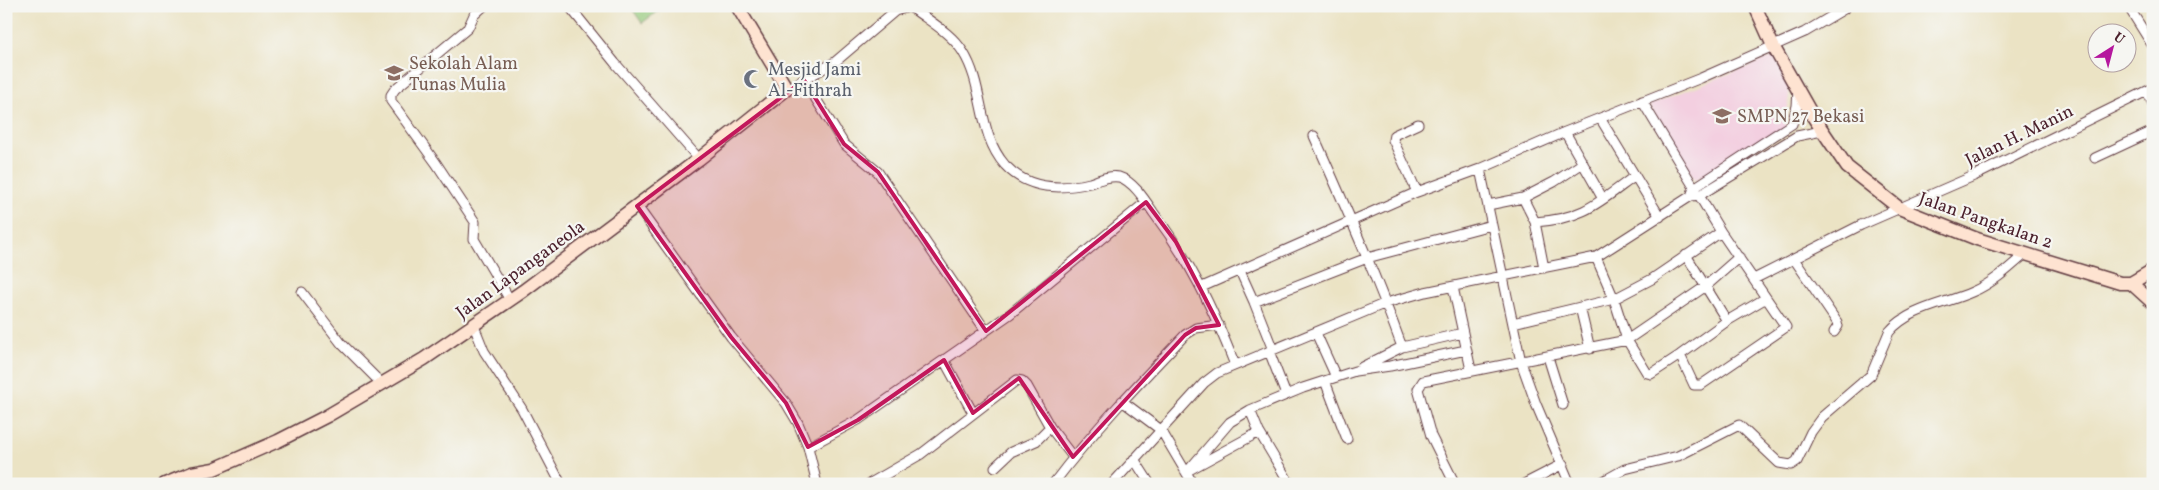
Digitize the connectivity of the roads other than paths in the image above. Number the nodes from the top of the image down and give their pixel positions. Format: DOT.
graph roads {
  1 [pos="569,6"];
  2 [pos="737,6"];
  3 [pos="1755,6"];
  4 [pos="2128,6"];
  5 [pos="909,7"];
  6 [pos="480,8"];
  7 [pos="1844,9"];
  8 [pos="1772,46"];
  9 [pos="2153,46"];
  10 [pos="804,80"];
  11 [pos="1798,88"];
  12 [pos="787,89"];
  13 [pos="2150,90"];
  14 [pos="1642,102"];
  15 [pos="2153,104"];
  16 [pos="1600,118"];
  17 [pos="1418,124"];
  18 [pos="1790,126"];
  19 [pos="1822,131"];
  20 [pos="2153,131"];
  21 [pos="1565,132"];
  22 [pos="1314,136"];
  23 [pos="1798,136"];
  24 [pos="700,158"];
  25 [pos="2096,158"];
  26 [pos="1583,163"];
  27 [pos="1480,169"];
  28 [pos="1635,176"];
  29 [pos="1417,192"];
  30 [pos="1695,193"];
  31 [pos="1523,198"];
  32 [pos="1603,199"];
  33 [pos="1146,202"];
  34 [pos="1488,205"];
  35 [pos="637,206"];
  36 [pos="1899,208"];
  37 [pos="1660,217"];
  38 [pos="1352,221"];
  39 [pos="1535,222"];
  40 [pos="1491,225"];
  41 [pos="1721,232"];
  42 [pos="2026,253"];
  43 [pos="1686,255"];
  44 [pos="1596,257"];
  45 [pos="1739,257"];
  46 [pos="1366,258"];
  47 [pos="1794,259"];
  48 [pos="1544,268"];
  49 [pos="1240,270"];
  50 [pos="2153,270"];
  51 [pos="1502,277"];
  52 [pos="1754,279"];
  53 [pos="2131,282"];
  54 [pos="1706,286"];
  55 [pos="1202,288"];
  56 [pos="1453,288"];
  57 [pos="302,292"];
  58 [pos="1766,298"];
  59 [pos="1614,299"];
  60 [pos="510,300"];
  61 [pos="1254,302"];
  62 [pos="1386,302"];
  63 [pos="2153,303"];
  64 [pos="1580,307"];
  65 [pos="1727,321"];
  66 [pos="1512,323"];
  67 [pos="1219,325"];
  68 [pos="474,326"];
  69 [pos="986,331"];
  70 [pos="1834,332"];
  71 [pos="1316,333"];
  72 [pos="1463,333"];
  73 [pos="1627,340"];
  74 [pos="1402,347"];
  75 [pos="1590,349"];
  76 [pos="1466,350"];
  77 [pos="1271,351"];
  78 [pos="1680,355"];
  79 [pos="1548,357"];
  80 [pos="944,360"];
  81 [pos="1521,362"];
  82 [pos="1235,365"];
  83 [pos="1471,370"];
  84 [pos="1355,371"];
  85 [pos="1336,377"];
  86 [pos="1325,381"];
  87 [pos="382,384"];
  88 [pos="1286,395"];
  89 [pos="1122,401"];
  90 [pos="1563,405"];
  91 [pos="1250,410"];
  92 [pos="974,413"];
  93 [pos="1050,427"];
  94 [pos="1161,430"];
  95 [pos="1260,432"];
  96 [pos="1348,439"];
  97 [pos="808,446"];
  98 [pos="1073,457"];
  99 [pos="1134,459"];
  100 [pos="1563,464"];
  101 [pos="995,467"];
  102 [pos="1187,472"];
  103 [pos="165,484"];
  104 [pos="562,484"];
  105 [pos="817,484"];
  106 [pos="869,484"];
  107 [pos="1053,484"];
  108 [pos="1112,484"];
  109 [pos="1150,484"];
  110 [pos="1193,484"];
  111 [pos="1290,484"];
  112 [pos="1454,484"];
  113 [pos="1524,484"];
  114 [pos="1570,484"];
  115 [pos="1598,484"];
  1 -- 24 [label="street"];
  2 -- 12 [label="street"];
  3 -- 8 [label="street, Jalan Pangkalan 2"];
  4 -- 9 [label="street"];
  5 -- 10 [label="street"];
  5 -- 33 [label="street"];
  6 -- 60 [label="street"];
  7 -- 8 [label="street"];
  8 -- 11 [label="street, Jalan Pangkalan 2"];
  8 -- 14 [label="street"];
  10 -- 12 [label="street"];
  10 -- 69 [label="street"];
  11 -- 18 [label="street"];
  11 -- 19 [label="street, Jalan Pangkalan 2"];
  12 -- 24 [label="street, Jalan Lapanganeola"];
  13 -- 15 [label="street"];
  13 -- 36 [label="street, Jalan H. Manin"];
  14 -- 16 [label="street"];
  14 -- 30 [label="street"];
  16 -- 21 [label="street"];
  16 -- 28 [label="street"];
  17 -- 29 [label="street"];
  18 -- 23 [label="street"];
  18 -- 30 [label="street"];
  19 -- 23 [label="street"];
  19 -- 36 [label="street, Jalan Pangkalan 2"];
  20 -- 25 [label="street"];
  21 -- 26 [label="street"];
  21 -- 27 [label="street"];
  22 -- 38 [label="street"];
  23 -- 30 [label="street"];
  24 -- 35 [label="street, Jalan Lapanganeola"];
  26 -- 31 [label="street"];
  26 -- 32 [label="street"];
  27 -- 29 [label="street"];
  27 -- 34 [label="street"];
  28 -- 32 [label="street"];
  28 -- 37 [label="street"];
  29 -- 38 [label="street"];
  30 -- 37 [label="street"];
  30 -- 41 [label="street"];
  31 -- 34 [label="street"];
  31 -- 39 [label="street"];
  32 -- 39 [label="street"];
  33 -- 55 [label="street"];
  33 -- 69 [label="street"];
  34 -- 40 [label="street"];
  35 -- 60 [label="street, Jalan Lapanganeola"];
  35 -- 97 [label="street"];
  36 -- 42 [label="street, Jalan Pangkalan 2"];
  36 -- 47 [label="street, Jalan H. Manin"];
  37 -- 44 [label="street"];
  38 -- 46 [label="street"];
  38 -- 49 [label="street"];
  39 -- 48 [label="street"];
  40 -- 46 [label="street"];
  40 -- 51 [label="street"];
  41 -- 43 [label="street"];
  41 -- 45 [label="street"];
  42 -- 53 [label="street, Jalan Pangkalan 2"];
  42 -- 115 [label="street"];
  43 -- 54 [label="street"];
  43 -- 59 [label="street"];
  44 -- 48 [label="street"];
  44 -- 59 [label="street"];
  45 -- 52 [label="street"];
  45 -- 54 [label="street"];
  46 -- 61 [label="street"];
  46 -- 62 [label="street"];
  47 -- 52 [label="street, Jalan H. Manin"];
  47 -- 70 [label="street"];
  48 -- 51 [label="street"];
  49 -- 55 [label="street"];
  49 -- 61 [label="street"];
  50 -- 53 [label="street"];
  51 -- 56 [label="street"];
  51 -- 66 [label="street"];
  52 -- 58 [label="street"];
  53 -- 63 [label="street"];
  54 -- 65 [label="street"];
  54 -- 73 [label="street"];
  55 -- 67 [label="street"];
  56 -- 62 [label="street"];
  56 -- 72 [label="street"];
  57 -- 87 [label="street"];
  58 -- 65 [label="street"];
  58 -- 78 [label="street"];
  59 -- 64 [label="street"];
  59 -- 73 [label="street"];
  60 -- 68 [label="street, Jalan Lapanganeola"];
  61 -- 77 [label="street"];
  62 -- 71 [label="street"];
  62 -- 74 [label="street"];
  64 -- 66 [label="street"];
  64 -- 75 [label="street"];
  65 -- 78 [label="street"];
  66 -- 81 [label="street"];
  67 -- 82 [label="street"];
  67 -- 89 [label="street"];
  68 -- 87 [label="street, Jalan Lapanganeola"];
  68 -- 104 [label="street"];
  69 -- 80 [label="street"];
  71 -- 77 [label="street"];
  71 -- 85 [label="street"];
  72 -- 74 [label="street"];
  72 -- 76 [label="street"];
  73 -- 75 [label="street"];
  73 -- 78 [label="street"];
  74 -- 84 [label="street"];
  75 -- 79 [label="street"];
  76 -- 83 [label="street"];
  76 -- 84 [label="street"];
  77 -- 82 [label="street"];
  77 -- 88 [label="street"];
  79 -- 81 [label="street"];
  79 -- 90 [label="street"];
  80 -- 92 [label="street"];
  80 -- 97 [label="street"];
  81 -- 83 [label="street"];
  81 -- 100 [label="street"];
  82 -- 94 [label="street"];
  83 -- 112 [label="street"];
  84 -- 85 [label="street"];
  85 -- 86 [label="street"];
  86 -- 88 [label="street"];
  86 -- 96 [label="street"];
  87 -- 103 [label="street, Jalan Lapanganeola"];
  88 -- 91 [label="street"];
  89 -- 94 [label="street"];
  89 -- 98 [label="street"];
  91 -- 95 [label="street"];
  91 -- 102 [label="street"];
  92 -- 93 [label="street"];
  92 -- 106 [label="street"];
  93 -- 98 [label="street"];
  93 -- 101 [label="street"];
  94 -- 99 [label="street"];
  94 -- 102 [label="street"];
  95 -- 102 [label="street"];
  95 -- 111 [label="street"];
  97 -- 105 [label="street"];
  98 -- 107 [label="street"];
  99 -- 108 [label="street"];
  99 -- 109 [label="street"];
  100 -- 113 [label="street"];
  100 -- 114 [label="street"];
  102 -- 110 [label="street"];
}
